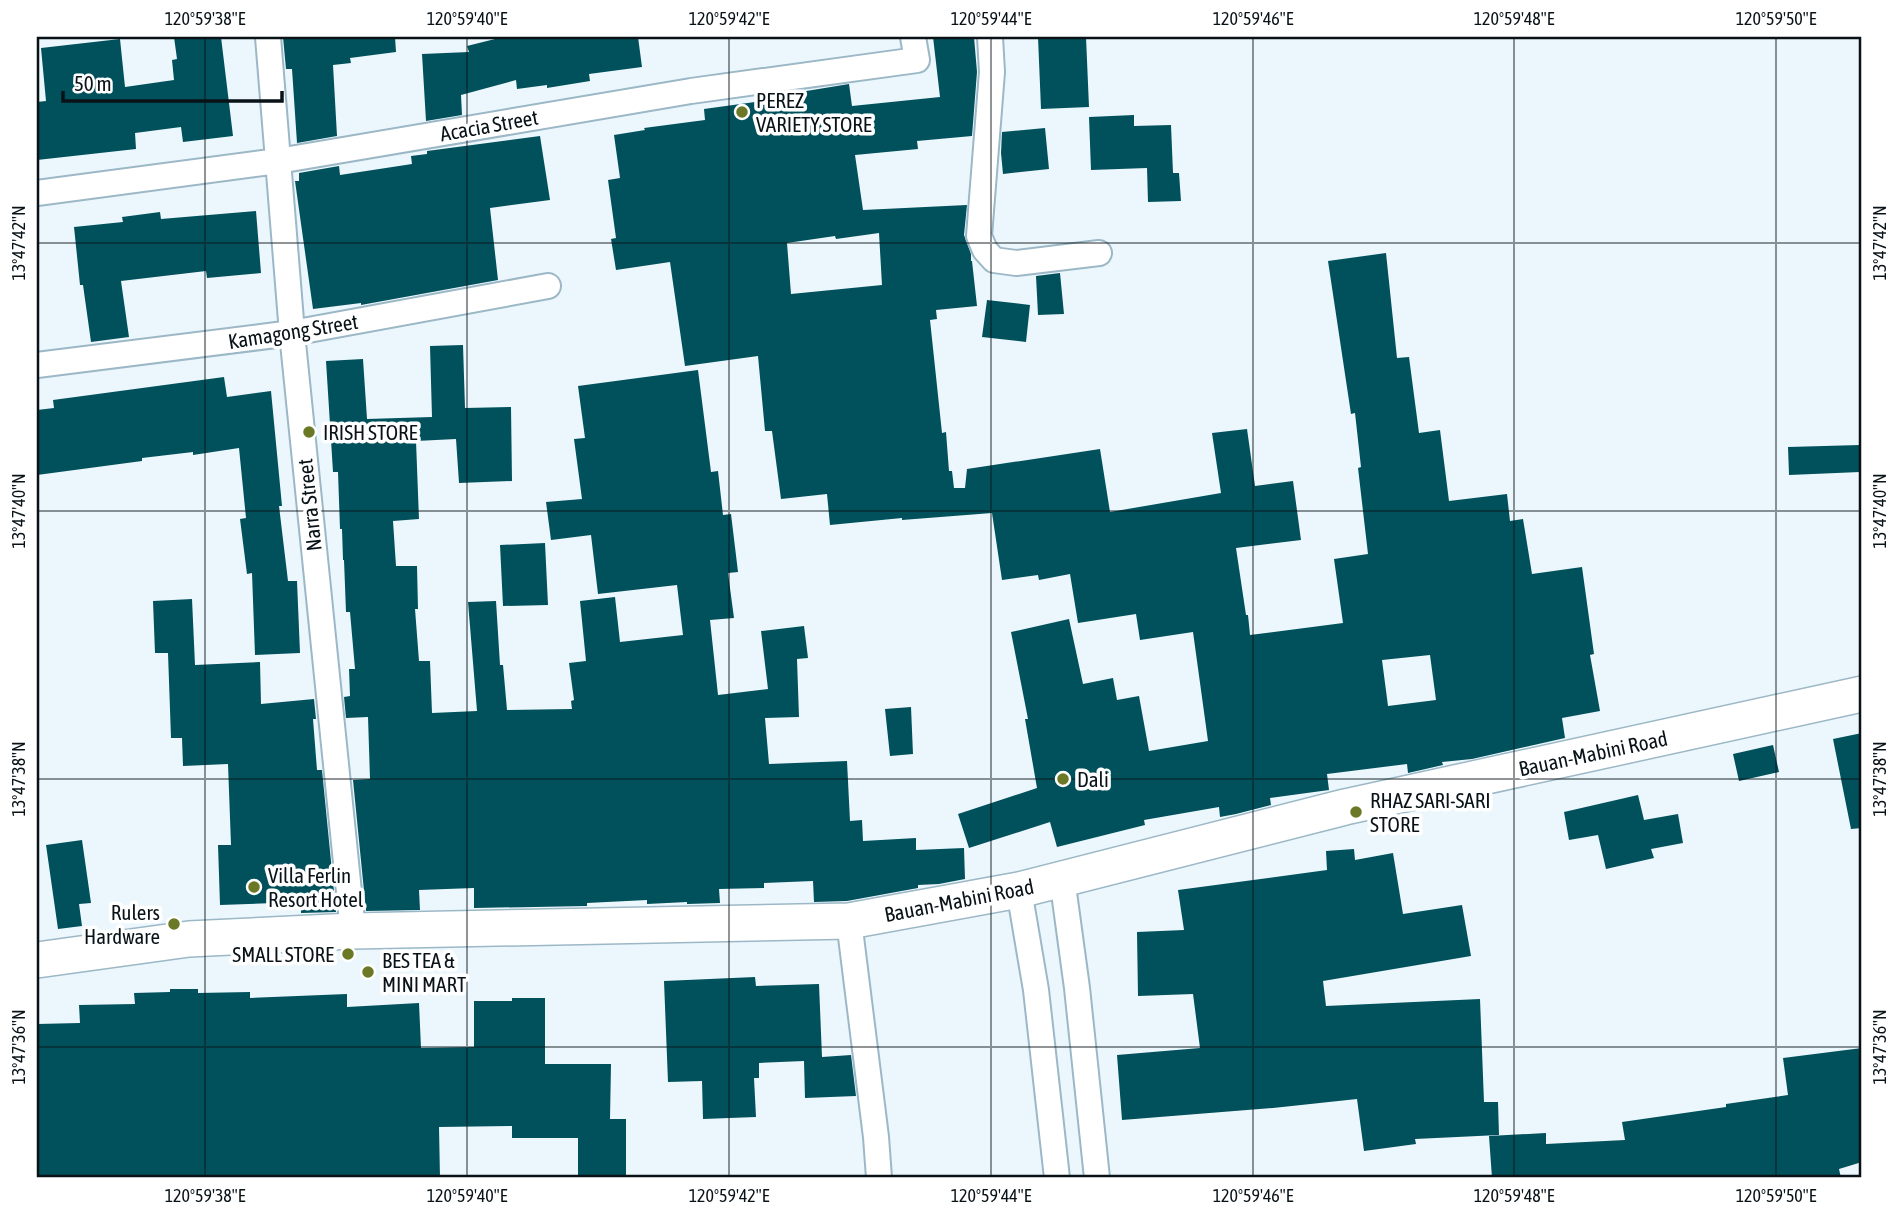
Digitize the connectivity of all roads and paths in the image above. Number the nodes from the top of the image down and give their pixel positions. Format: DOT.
graph roads {
  1 [pos="268,37"];
  2 [pos="913,37"];
  3 [pos="990,37"];
  4 [pos="278,161"];
  5 [pos="37,193"];
  6 [pos="1099,253"];
  7 [pos="548,286"];
  8 [pos="292,333"];
  9 [pos="37,365"];
  10 [pos="1862,694"];
  11 [pos="1062,878"];
  12 [pos="1019,890"];
  13 [pos="849,921"];
  14 [pos="353,931"];
  15 [pos="37,960"];
  16 [pos="879,1178"];
  17 [pos="1057,1178"];
  18 [pos="1097,1178"];
  1 -- 4 [label="street, Narra Street"];
  2 -- 4 [label="street, Acacia Street"];
  3 -- 6 [label="street"];
  4 -- 5 [label="street, Acacia Street"];
  4 -- 8 [label="street, Narra Street"];
  7 -- 8 [label="street, Kamagong Street"];
  8 -- 9 [label="street, Kamagong Street"];
  8 -- 14 [label="street, Narra Street"];
  10 -- 11 [label="main road, Bauan-Mabini Road"];
  11 -- 12 [label="main road, Bauan-Mabini Road"];
  11 -- 18 [label="street"];
  12 -- 13 [label="main road, Bauan-Mabini Road"];
  12 -- 17 [label="street"];
  13 -- 14 [label="main road, Bauan-Mabini Road"];
  13 -- 16 [label="street"];
  14 -- 15 [label="main road, Bauan-Mabini Road"];
}
